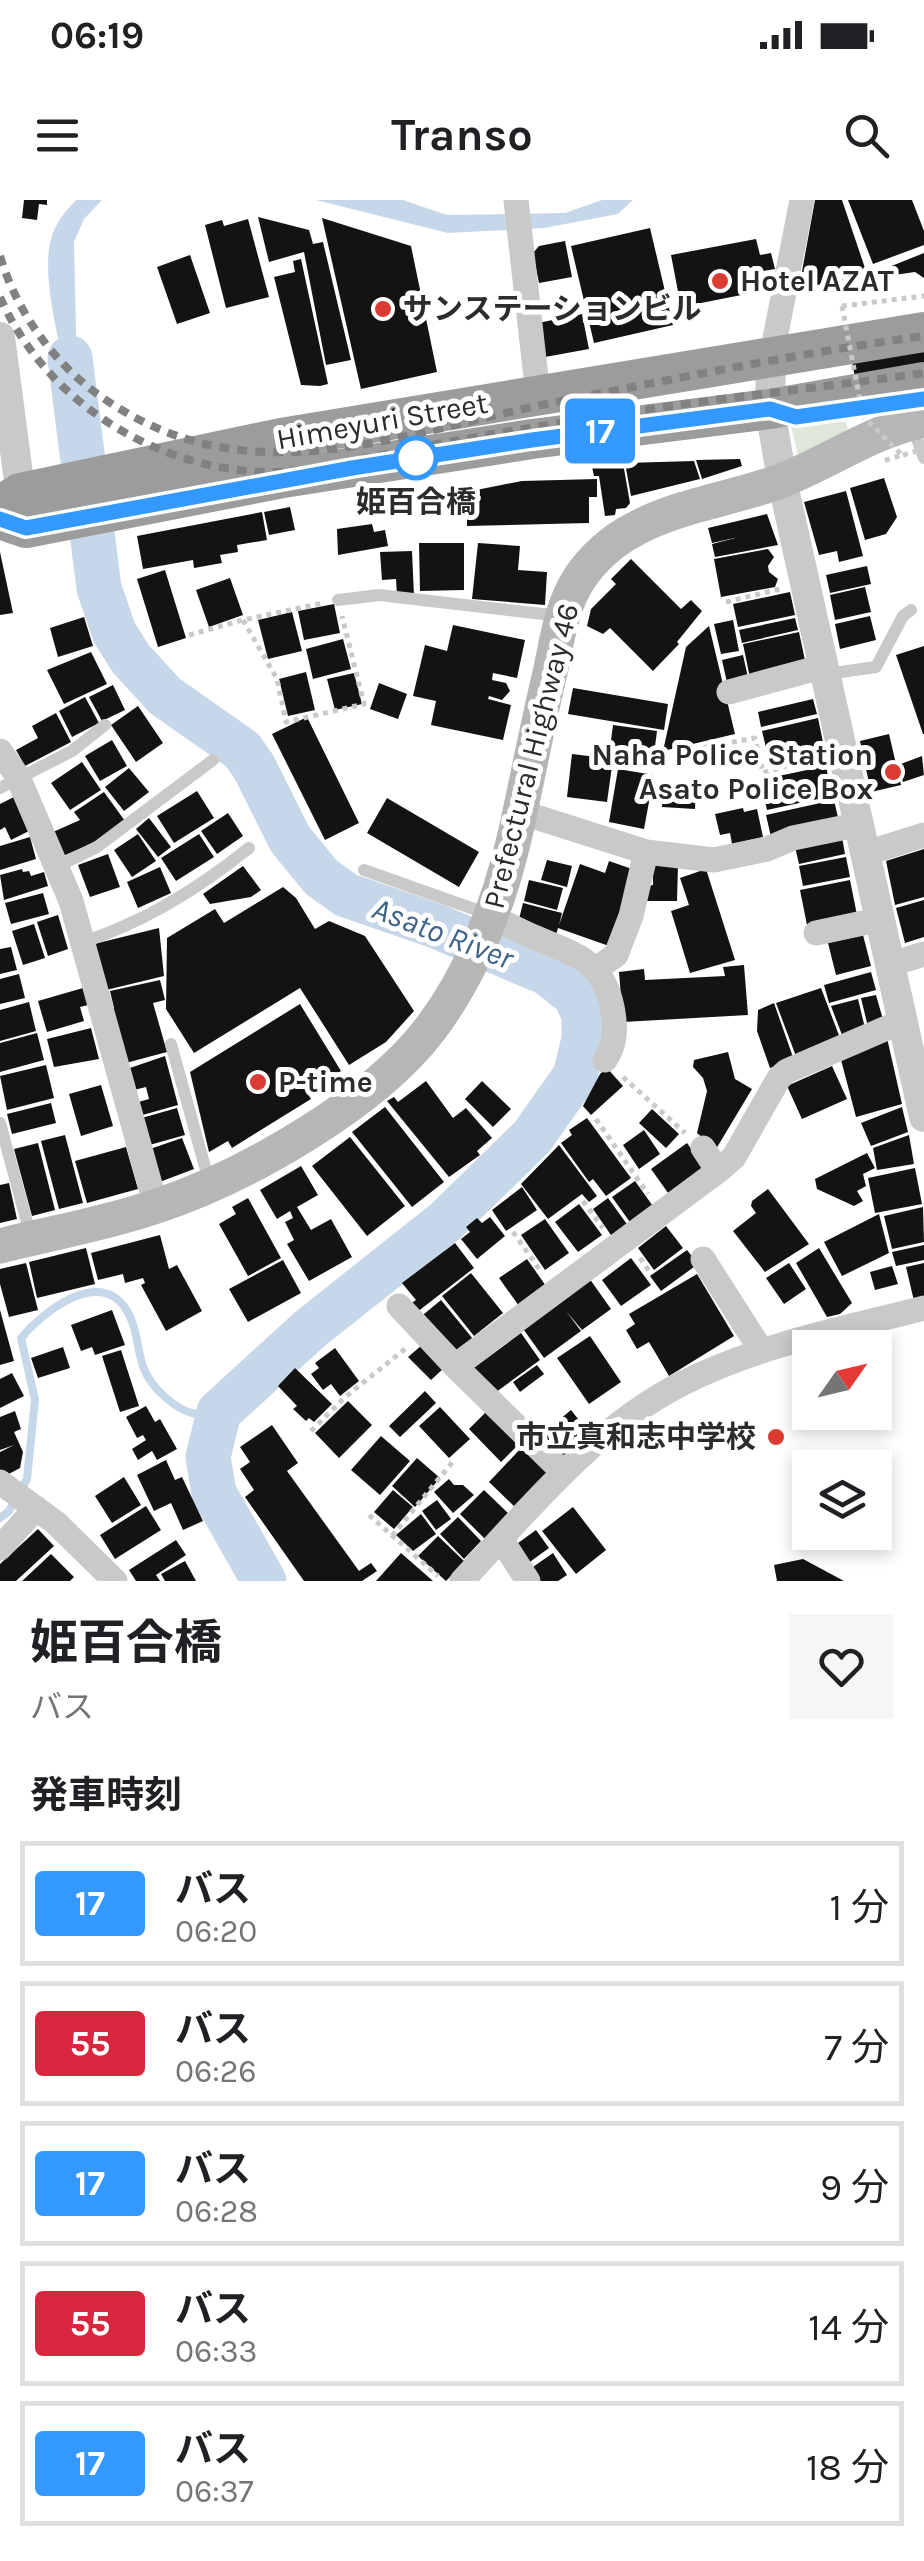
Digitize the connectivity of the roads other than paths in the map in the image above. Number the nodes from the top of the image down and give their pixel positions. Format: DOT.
graph roads {
  1 [pos="516,200"];
  2 [pos="802,200"];
  3 [pos="924,314"];
  4 [pos="924,332"];
  5 [pos="0,336"];
  6 [pos="771,359"];
  7 [pos="924,382"];
  8 [pos="538,395"];
  9 [pos="770,409"];
  10 [pos="917,429"];
  11 [pos="924,458"];
  12 [pos="782,480"];
  13 [pos="120,491"];
  14 [pos="12,511"];
  15 [pos="338,600"];
  16 [pos="911,610"];
  17 [pos="563,616"];
  18 [pos="826,670"];
  19 [pos="729,692"];
  20 [pos="105,725"];
  21 [pos="0,751"];
  22 [pos="213,760"];
  23 [pos="9,782"];
  24 [pos="520,812"];
  25 [pos="914,836"];
  26 [pos="864,838"];
  27 [pos="249,848"];
  28 [pos="646,852"];
  29 [pos="56,867"];
  30 [pos="364,870"];
  31 [pos="882,919"];
  32 [pos="488,920"];
  33 [pos="816,933"];
  34 [pos="82,942"];
  35 [pos="924,954"];
  36 [pos="892,964"];
  37 [pos="596,969"];
  38 [pos="903,1021"];
  39 [pos="171,1044"];
  40 [pos="605,1060"];
  41 [pos="920,1076"];
  42 [pos="924,1116"];
  43 [pos="0,1124"];
  44 [pos="702,1148"];
  45 [pos="718,1171"];
  46 [pos="207,1176"];
  47 [pos="156,1206"];
  48 [pos="16,1242"];
  49 [pos="703,1260"];
  50 [pos="399,1306"];
  51 [pos="924,1308"];
  52 [pos="761,1350"];
  53 [pos="455,1366"];
  54 [pos="563,1472"];
  55 [pos="19,1496"];
  56 [pos="501,1540"];
  57 [pos="0,1548"];
  58 [pos="115,1581"];
  59 [pos="462,1581"];
  60 [pos="528,1581"];
  1 -- 8 [label="street"];
  2 -- 6 [label="street"];
  3 -- 6 [label="highway"];
  4 -- 6 [label="highway, Himeyuri Street"];
  5 -- 14 [label="street"];
  6 -- 8 [label="highway, Himeyuri Street"];
  6 -- 9 [label="street"];
  7 -- 9 [label="highway"];
  8 -- 13 [label="highway, Himeyuri Street"];
  9 -- 10 [label="highway"];
  9 -- 12 [label="street"];
  9 -- 13 [label="highway, Himeyuri Street"];
  10 -- 11 [label="lane"];
  10 -- 12 [label="main road, Prefectural Highway 46"];
  12 -- 17 [label="main road, Prefectural Highway 46"];
  12 -- 18 [label="street"];
  13 -- 14 [label="highway, Himeyuri Street"];
  15 -- 17 [label="lane"];
  16 -- 18 [label="lane"];
  17 -- 24 [label="main road, Prefectural Highway 46"];
  18 -- 19 [label="street"];
  18 -- 26 [label="street"];
  20 -- 23 [label="lane"];
  21 -- 23 [label="street"];
  22 -- 29 [label="lane"];
  23 -- 29 [label="street"];
  24 -- 28 [label="street"];
  24 -- 32 [label="main road, Prefectural Highway 46"];
  25 -- 26 [label="street"];
  26 -- 28 [label="street"];
  26 -- 31 [label="street"];
  27 -- 34 [label="lane"];
  28 -- 37 [label="street"];
  29 -- 34 [label="street"];
  30 -- 32 [label="lane"];
  31 -- 33 [label="street"];
  31 -- 36 [label="street"];
  32 -- 37 [label="street"];
  32 -- 46 [label="main road, Prefectural Highway 46"];
  34 -- 47 [label="street"];
  35 -- 36 [label="street"];
  36 -- 38 [label="street"];
  37 -- 40 [label="street"];
  38 -- 41 [label="street"];
  38 -- 45 [label="street"];
  39 -- 46 [label="lane"];
  41 -- 42 [label="street"];
  43 -- 48 [label="lane"];
  44 -- 45 [label="street"];
  45 -- 53 [label="street"];
  46 -- 47 [label="main road"];
  47 -- 48 [label="main road"];
  49 -- 52 [label="street"];
  50 -- 53 [label="street"];
  51 -- 52 [label="street"];
  52 -- 54 [label="street"];
  53 -- 54 [label="street"];
  54 -- 56 [label="street"];
  55 -- 57 [label="street"];
  55 -- 58 [label="street"];
  56 -- 59 [label="street"];
  56 -- 60 [label="street"];
}
